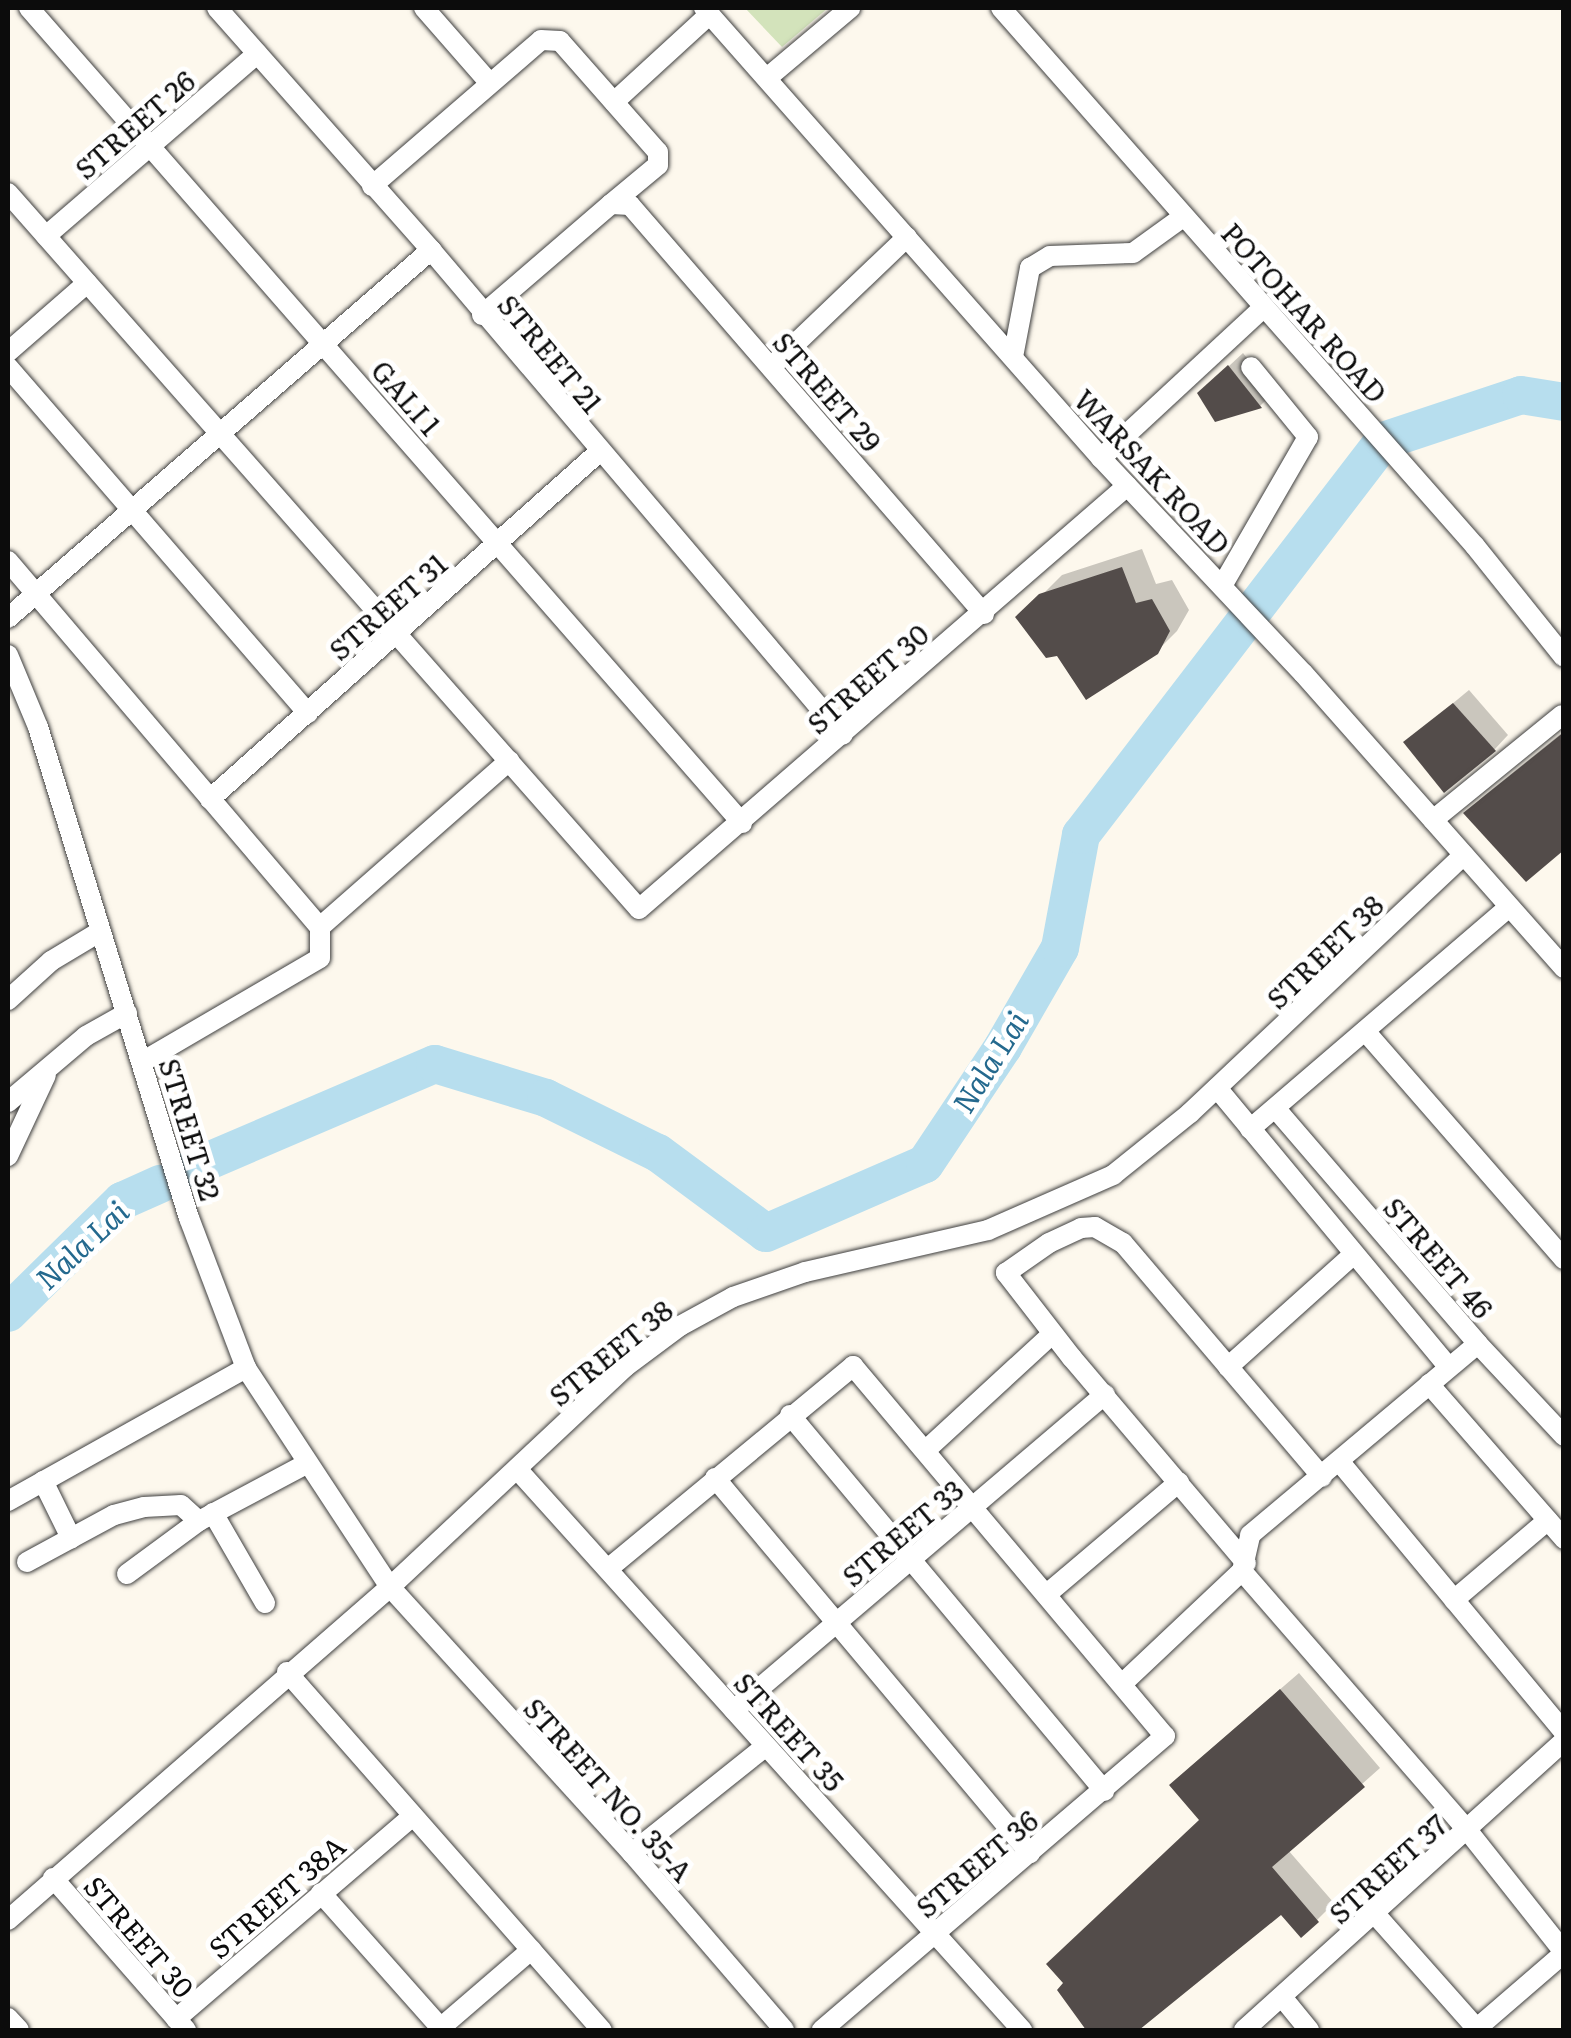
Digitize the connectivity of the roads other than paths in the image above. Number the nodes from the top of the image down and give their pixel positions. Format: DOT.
graph roads {
  1 [pos="29,8"];
  2 [pos="216,8"];
  3 [pos="424,8"];
  4 [pos="850,8"];
  5 [pos="1001,8"];
  6 [pos="707,11"];
  7 [pos="257,54"];
  8 [pos="767,78"];
  9 [pos="488,81"];
  10 [pos="614,102"];
  11 [pos="150,146"];
  12 [pos="372,186"];
  13 [pos="8,193"];
  14 [pos="621,205"];
  15 [pos="1183,217"];
  16 [pos="46,236"];
  17 [pos="907,238"];
  18 [pos="431,250"];
  19 [pos="87,284"];
  20 [pos="1262,309"];
  21 [pos="482,315"];
  22 [pos="324,344"];
  23 [pos="8,352"];
  24 [pos="1012,357"];
  25 [pos="8,367"];
  26 [pos="1251,367"];
  27 [pos="771,368"];
  28 [pos="220,434"];
  29 [pos="598,452"];
  30 [pos="1101,458"];
  31 [pos="1127,486"];
  32 [pos="131,512"];
  33 [pos="499,544"];
  34 [pos="8,561"];
  35 [pos="1228,592"];
  36 [pos="36,594"];
  37 [pos="984,614"];
  38 [pos="8,618"];
  39 [pos="397,633"];
  40 [pos="1559,643"];
  41 [pos="8,655"];
  42 [pos="308,713"];
  43 [pos="1562,714"];
  44 [pos="843,735"];
  45 [pos="509,761"];
  46 [pos="210,799"];
  47 [pos="1433,820"];
  48 [pos="742,823"];
  49 [pos="1464,855"];
  50 [pos="1509,907"];
  51 [pos="320,928"];
  52 [pos="102,930"];
  53 [pos="1564,968"];
  54 [pos="8,1000"];
  55 [pos="127,1012"];
  56 [pos="1365,1031"];
  57 [pos="142,1062"];
  58 [pos="49,1069"];
  59 [pos="1218,1088"];
  60 [pos="8,1102"];
  61 [pos="1276,1109"];
  62 [pos="1250,1129"];
  63 [pos="8,1156"];
  64 [pos="1354,1254"];
  65 [pos="1564,1259"];
  66 [pos="1052,1334"];
  67 [pos="1478,1344"];
  68 [pos="1228,1366"];
  69 [pos="1449,1367"];
  70 [pos="246,1368"];
  71 [pos="1429,1384"];
  72 [pos="1105,1394"];
  73 [pos="790,1416"];
  74 [pos="1564,1436"];
  75 [pos="926,1450"];
  76 [pos="1339,1461"];
  77 [pos="306,1464"];
  78 [pos="517,1469"];
  79 [pos="1322,1476"];
  80 [pos="716,1478"];
  81 [pos="43,1481"];
  82 [pos="1179,1482"];
  83 [pos="8,1502"];
  84 [pos="974,1507"];
  85 [pos="206,1517"];
  86 [pos="1548,1520"];
  87 [pos="71,1538"];
  88 [pos="1564,1538"];
  89 [pos="911,1560"];
  90 [pos="26,1562"];
  91 [pos="1244,1567"];
  92 [pos="609,1568"];
  93 [pos="127,1574"];
  94 [pos="390,1587"];
  95 [pos="1047,1594"];
  96 [pos="1454,1600"];
  97 [pos="265,1602"];
  98 [pos="837,1623"];
  99 [pos="286,1672"];
  100 [pos="1122,1684"];
  101 [pos="734,1710"];
  102 [pos="1564,1732"];
  103 [pos="1564,1741"];
  104 [pos="766,1746"];
  105 [pos="1104,1791"];
  106 [pos="413,1816"];
  107 [pos="1468,1832"];
  108 [pos="632,1853"];
  109 [pos="1030,1854"];
  110 [pos="53,1878"];
  111 [pos="321,1893"];
  112 [pos="1375,1914"];
  113 [pos="8,1920"];
  114 [pos="935,1934"];
  115 [pos="531,1950"];
  116 [pos="1564,1953"];
  117 [pos="1282,1997"];
  118 [pos="8,2018"];
  119 [pos="181,2025"];
  120 [pos="440,2029"];
  121 [pos="18,2030"];
  122 [pos="602,2030"];
  123 [pos="784,2030"];
  124 [pos="822,2030"];
  125 [pos="1022,2030"];
  126 [pos="1244,2030"];
  127 [pos="1310,2030"];
  128 [pos="1477,2030"];
  1 -- 11 [label="street, GALI 1"];
  2 -- 7 [label="street, STREET 21"];
  3 -- 9 [label="street"];
  4 -- 8 [label="street"];
  5 -- 15 [label="street, POTOHAR ROAD"];
  6 -- 8 [label="street, WARSAK ROAD"];
  6 -- 10 [label="street"];
  7 -- 11 [label="street, STREET 26"];
  7 -- 12 [label="street, STREET 21"];
  8 -- 17 [label="street, WARSAK ROAD"];
  9 -- 10 [label="street"];
  9 -- 12 [label="street"];
  10 -- 14 [label="street"];
  11 -- 16 [label="street, STREET 26"];
  11 -- 22 [label="street, GALI 1"];
  12 -- 18 [label="street, STREET 21"];
  13 -- 16 [label="street"];
  14 -- 21 [label="street"];
  14 -- 27 [label="street, STREET 29"];
  15 -- 20 [label="street, POTOHAR ROAD"];
  15 -- 24 [label="street"];
  16 -- 19 [label="street"];
  17 -- 24 [label="street, WARSAK ROAD"];
  17 -- 27 [label="street"];
  18 -- 21 [label="street, STREET 21"];
  18 -- 22 [label="street"];
  19 -- 23 [label="street"];
  19 -- 28 [label="street"];
  20 -- 30 [label="street"];
  20 -- 40 [label="street, POTOHAR ROAD"];
  21 -- 29 [label="street, STREET 21"];
  22 -- 28 [label="street"];
  22 -- 33 [label="street, GALI 1"];
  24 -- 30 [label="street, WARSAK ROAD"];
  25 -- 32 [label="street"];
  26 -- 35 [label="street"];
  27 -- 37 [label="street, STREET 29"];
  28 -- 32 [label="street"];
  28 -- 39 [label="street"];
  29 -- 33 [label="street, STREET 31"];
  29 -- 44 [label="street, STREET 21"];
  30 -- 31 [label="street, WARSAK ROAD"];
  31 -- 35 [label="street, WARSAK ROAD"];
  31 -- 37 [label="street, STREET 30"];
  32 -- 36 [label="street"];
  32 -- 42 [label="street"];
  33 -- 39 [label="street, STREET 31"];
  33 -- 48 [label="street, GALI 1"];
  34 -- 36 [label="street"];
  35 -- 47 [label="street, WARSAK ROAD"];
  36 -- 38 [label="street"];
  36 -- 46 [label="street"];
  37 -- 44 [label="street, STREET 30"];
  39 -- 42 [label="street, STREET 31"];
  39 -- 45 [label="street"];
  41 -- 52 [label="street, STREET 32"];
  42 -- 46 [label="street, STREET 31"];
  43 -- 47 [label="street"];
  44 -- 48 [label="street, STREET 30"];
  45 -- 48 [label="street, STREET 30"];
  45 -- 51 [label="street"];
  46 -- 51 [label="street"];
  47 -- 49 [label="street, WARSAK ROAD"];
  49 -- 50 [label="street, WARSAK ROAD"];
  49 -- 59 [label="street, STREET 38"];
  50 -- 53 [label="street, WARSAK ROAD"];
  50 -- 56 [label="street"];
  51 -- 57 [label="street"];
  52 -- 54 [label="street"];
  52 -- 55 [label="street, STREET 32"];
  55 -- 57 [label="street, STREET 32"];
  55 -- 58 [label="street"];
  56 -- 61 [label="street"];
  56 -- 65 [label="street"];
  57 -- 70 [label="street, STREET 32"];
  58 -- 60 [label="street"];
  58 -- 63 [label="street"];
  59 -- 62 [label="street"];
  59 -- 78 [label="street, STREET 38"];
  61 -- 62 [label="street"];
  61 -- 67 [label="street, STREET 46"];
  62 -- 64 [label="street"];
  64 -- 68 [label="street"];
  64 -- 69 [label="street"];
  66 -- 68 [label="street"];
  66 -- 72 [label="street"];
  66 -- 75 [label="street"];
  67 -- 69 [label="street"];
  67 -- 74 [label="street, STREET 46"];
  68 -- 79 [label="street"];
  69 -- 71 [label="street"];
  70 -- 77 [label="street, STREET 32"];
  70 -- 81 [label="street"];
  71 -- 76 [label="street"];
  71 -- 86 [label="street"];
  72 -- 82 [label="street"];
  72 -- 84 [label="street, STREET 33"];
  73 -- 75 [label="street"];
  73 -- 80 [label="street"];
  73 -- 89 [label="street"];
  75 -- 84 [label="street"];
  76 -- 79 [label="street"];
  76 -- 96 [label="street"];
  77 -- 85 [label="street"];
  77 -- 94 [label="street, STREET 32"];
  78 -- 92 [label="street, STREET 35"];
  78 -- 94 [label="street, STREET 38"];
  79 -- 91 [label="street"];
  80 -- 92 [label="street"];
  80 -- 98 [label="street"];
  81 -- 83 [label="street"];
  81 -- 87 [label="street"];
  82 -- 91 [label="street"];
  82 -- 95 [label="street"];
  84 -- 89 [label="street, STREET 33"];
  84 -- 95 [label="street"];
  85 -- 87 [label="street"];
  85 -- 93 [label="street"];
  85 -- 97 [label="street"];
  86 -- 88 [label="street"];
  86 -- 96 [label="street"];
  87 -- 90 [label="street"];
  89 -- 98 [label="street, STREET 33"];
  89 -- 105 [label="street"];
  91 -- 100 [label="street"];
  91 -- 107 [label="street"];
  92 -- 101 [label="street, STREET 35"];
  94 -- 99 [label="street, STREET 38"];
  94 -- 108 [label="street, STREET NO. 35-A"];
  95 -- 100 [label="street"];
  96 -- 102 [label="street"];
  98 -- 101 [label="street, STREET 33"];
  98 -- 109 [label="street"];
  99 -- 106 [label="street"];
  99 -- 110 [label="street, STREET 38"];
  100 -- 105 [label="street, STREET 36"];
  101 -- 104 [label="street, STREET 35"];
  103 -- 107 [label="street, STREET 37"];
  104 -- 108 [label="street"];
  104 -- 114 [label="street, STREET 35"];
  105 -- 109 [label="street, STREET 36"];
  106 -- 111 [label="street, STREET 38A"];
  106 -- 115 [label="street"];
  107 -- 112 [label="street, STREET 37"];
  107 -- 116 [label="street"];
  108 -- 123 [label="street, STREET NO. 35-A"];
  109 -- 114 [label="street, STREET 36"];
  110 -- 113 [label="street, STREET 38"];
  110 -- 119 [label="street, STREET 30"];
  111 -- 119 [label="street, STREET 38A"];
  111 -- 120 [label="street"];
  112 -- 117 [label="street, STREET 37"];
  112 -- 128 [label="street"];
  114 -- 124 [label="street, STREET 36"];
  114 -- 125 [label="street, STREET 35"];
  115 -- 120 [label="street"];
  115 -- 122 [label="street"];
  116 -- 128 [label="street"];
  117 -- 126 [label="street, STREET 37"];
  117 -- 127 [label="street"];
  118 -- 121 [label="street"];
}
